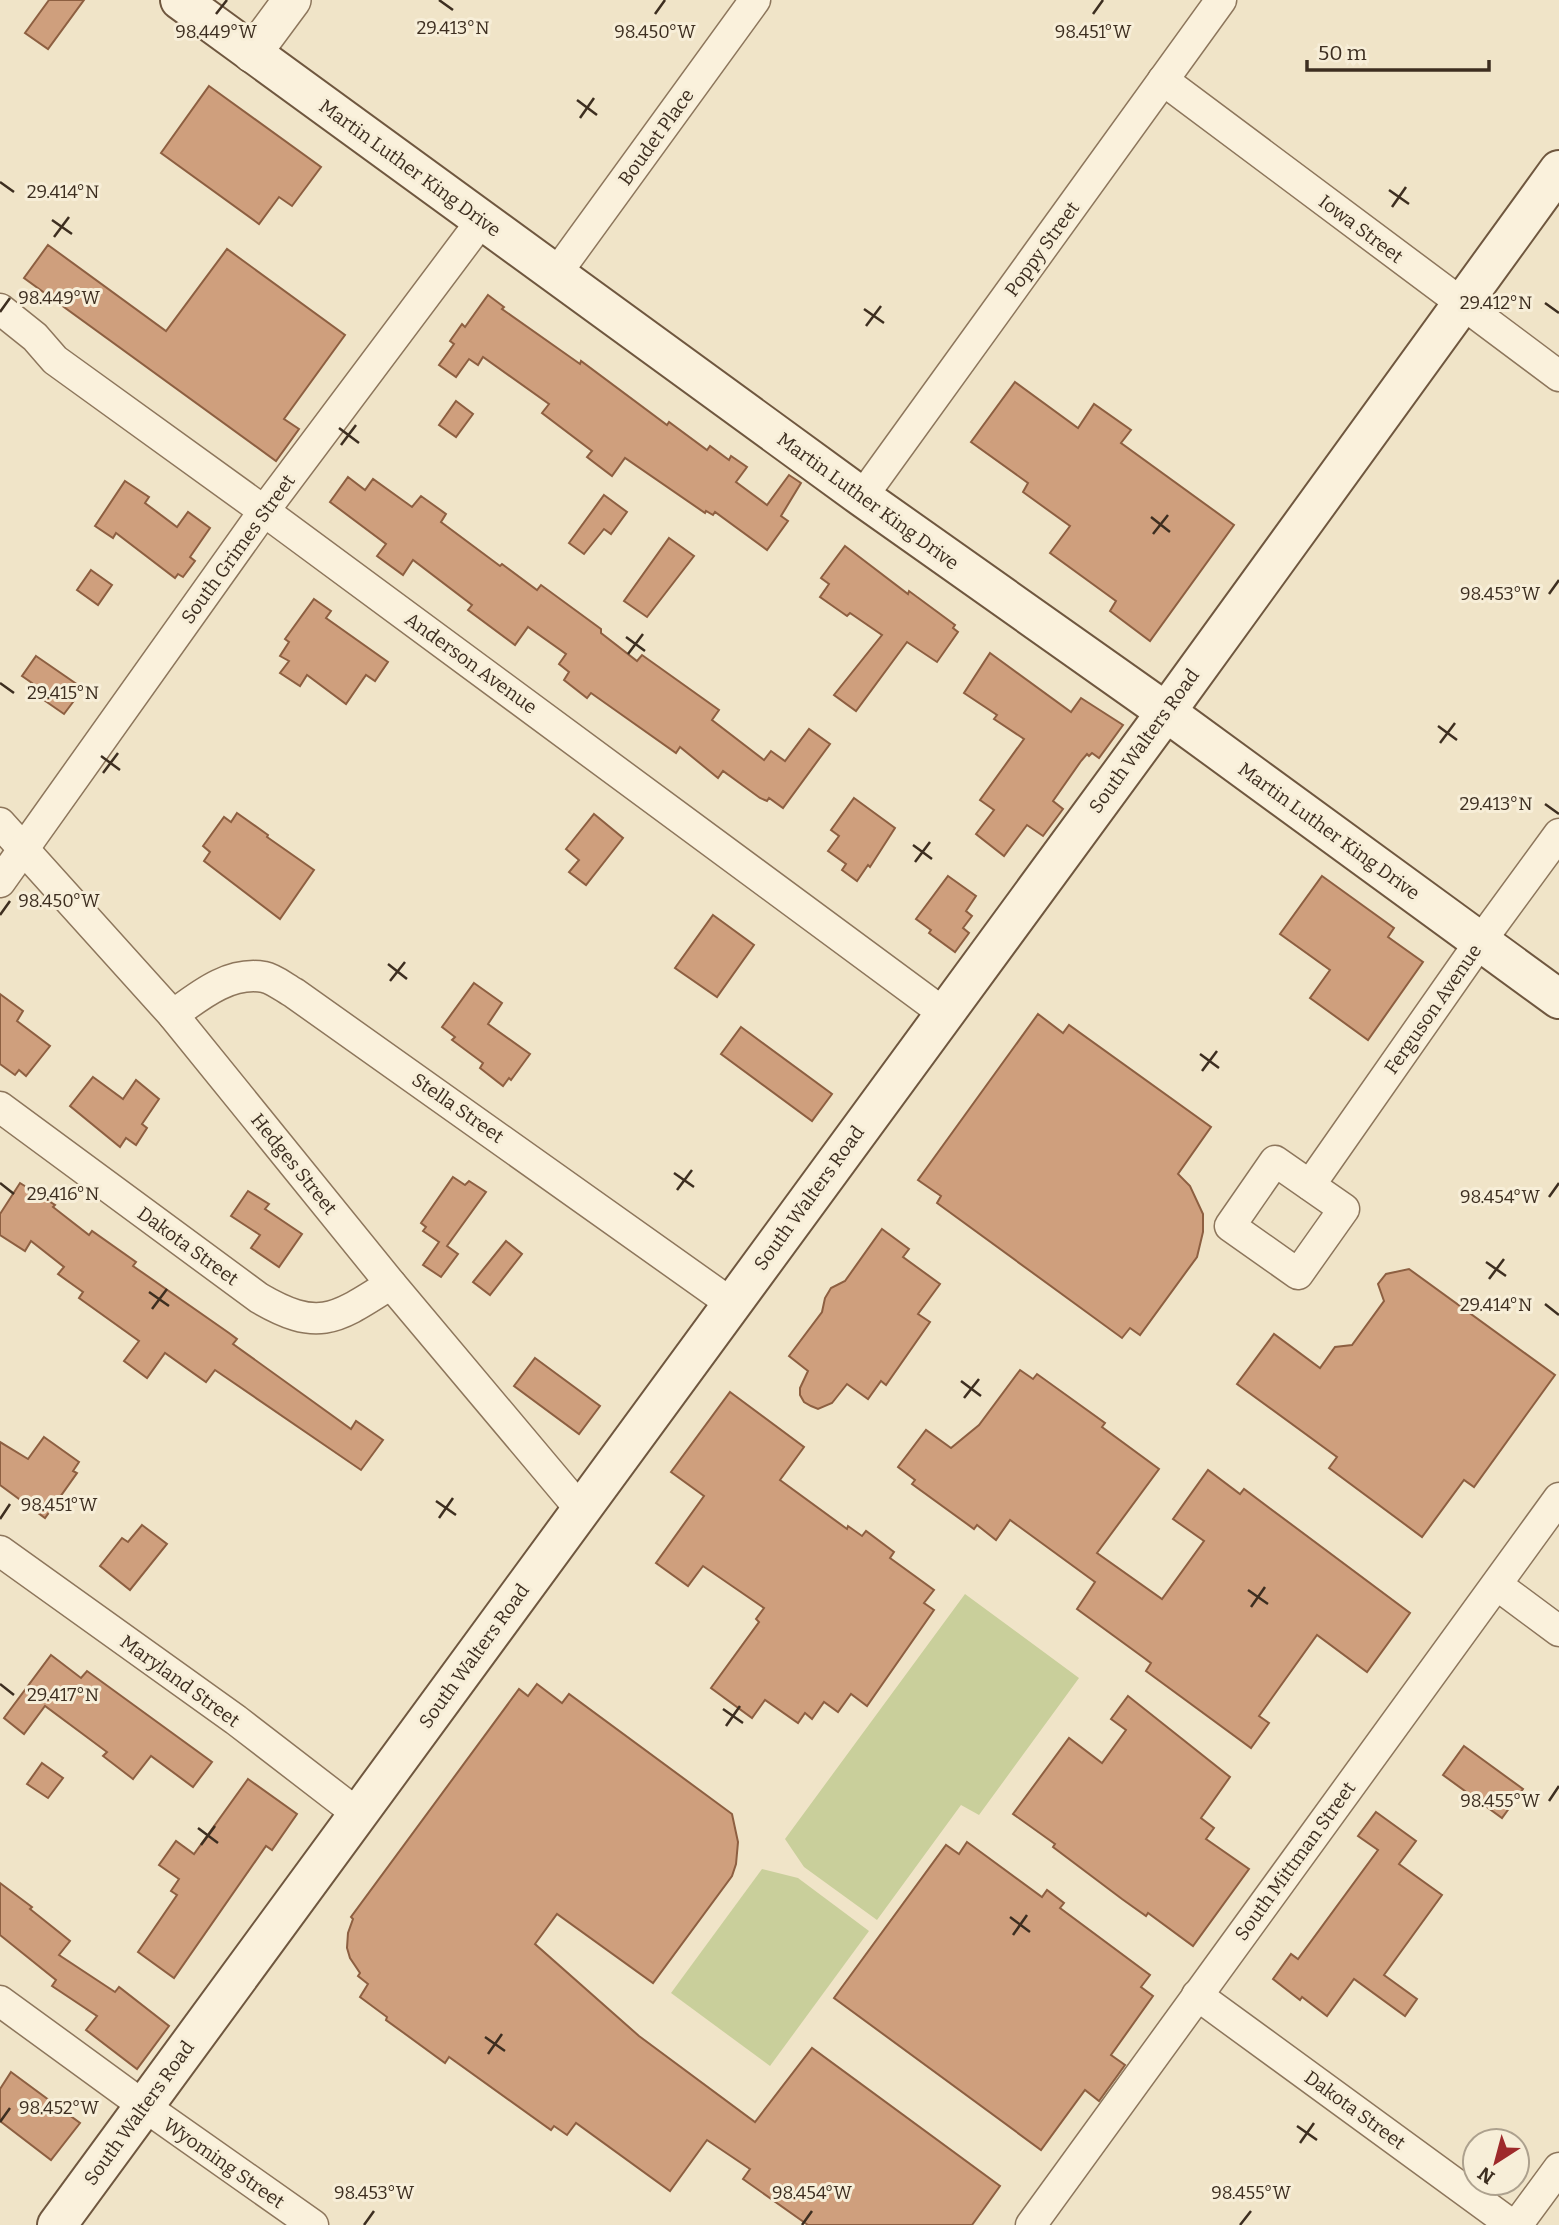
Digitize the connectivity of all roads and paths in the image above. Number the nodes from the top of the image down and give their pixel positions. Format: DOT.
graph roads {
  1 [pos="180,0"];
  2 [pos="292,0"];
  3 [pos="755,0"];
  4 [pos="1221,0"];
  5 [pos="252,54"];
  6 [pos="1163,80"];
  7 [pos="1559,170"];
  8 [pos="482,220"];
  9 [pos="556,274"];
  10 [pos="1461,305"];
  11 [pos="0,309"];
  12 [pos="1559,376"];
  13 [pos="862,497"];
  14 [pos="264,511"];
  15 [pos="1166,712"];
  16 [pos="0,824"];
  17 [pos="1559,834"];
  18 [pos="23,851"];
  19 [pos="0,882"];
  20 [pos="1480,942"];
  21 [pos="1559,999"];
  22 [pos="945,1014"];
  23 [pos="173,1015"];
  24 [pos="0,1107"];
  25 [pos="1310,1185"];
  26 [pos="391,1284"];
  27 [pos="732,1304"];
  28 [pos="1559,1498"];
  29 [pos="581,1510"];
  30 [pos="0,1551"];
  31 [pos="1497,1585"];
  32 [pos="1559,1630"];
  33 [pos="358,1814"];
  34 [pos="1197,1995"];
  35 [pos="0,2001"];
  36 [pos="144,2106"];
  37 [pos="1559,2168"];
  38 [pos="57,2225"];
  39 [pos="313,2225"];
  40 [pos="1031,2225"];
  41 [pos="1512,2225"];
  42 [pos="1517,2225"];
  1 -- 5 [label="main road, Martin Luther King Drive"];
  2 -- 5 [label="street"];
  3 -- 9 [label="street, Boudet Place"];
  4 -- 6 [label="street, Poppy Street"];
  5 -- 8 [label="main road, Martin Luther King Drive"];
  6 -- 10 [label="street, Iowa Street"];
  6 -- 13 [label="street, Poppy Street"];
  7 -- 10 [label="main road, South Walters Road"];
  8 -- 9 [label="main road, Martin Luther King Drive"];
  8 -- 14 [label="street, South Grimes Street"];
  9 -- 13 [label="main road, Martin Luther King Drive"];
  10 -- 12 [label="street, Iowa Street"];
  10 -- 15 [label="main road, South Walters Road"];
  11 -- 14 [label="street, Anderson Avenue"];
  13 -- 15 [label="main road, Martin Luther King Drive"];
  14 -- 18 [label="street, South Grimes Street"];
  14 -- 22 [label="street, Anderson Avenue"];
  15 -- 20 [label="main road, Martin Luther King Drive"];
  15 -- 22 [label="main road, South Walters Road"];
  16 -- 18 [label="street, Hedges Street"];
  17 -- 20 [label="street, Ferguson Avenue"];
  18 -- 19 [label="street, South Grimes Street"];
  18 -- 23 [label="street, Hedges Street"];
  20 -- 21 [label="main road, Martin Luther King Drive"];
  20 -- 25 [label="street, Ferguson Avenue"];
  22 -- 27 [label="main road, South Walters Road"];
  23 -- 26 [label="street, Hedges Street"];
  23 -- 27 [label="street, Stella Street"];
  24 -- 26 [label="street, Dakota Street"];
  26 -- 29 [label="street, Hedges Street"];
  27 -- 29 [label="main road, South Walters Road"];
  28 -- 31 [label="street, South Mittman Street"];
  29 -- 33 [label="main road, South Walters Road"];
  30 -- 33 [label="street, Maryland Street"];
  31 -- 32 [label="street"];
  31 -- 34 [label="street, South Mittman Street"];
  33 -- 36 [label="main road, South Walters Road"];
  34 -- 40 [label="street, South Mittman Street"];
  34 -- 41 [label="street, Dakota Street"];
  35 -- 36 [label="street, Wyoming Street"];
  36 -- 38 [label="main road, South Walters Road"];
  36 -- 39 [label="street, Wyoming Street"];
  37 -- 42 [label="street"];
}
